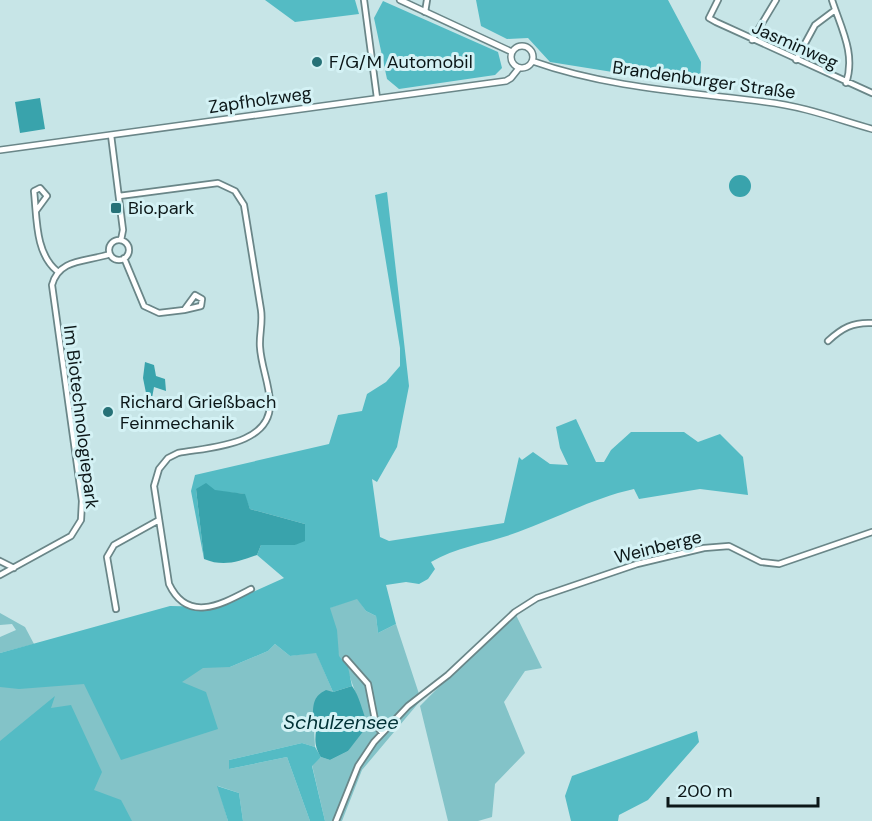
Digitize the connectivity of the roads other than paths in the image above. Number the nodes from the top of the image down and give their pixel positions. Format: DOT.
graph roads {
  1 [pos="364,0"];
  2 [pos="400,0"];
  3 [pos="427,0"];
  4 [pos="718,0"];
  5 [pos="776,0"];
  6 [pos="832,0"];
  7 [pos="836,10"];
  8 [pos="425,12"];
  9 [pos="752,40"];
  10 [pos="512,52"];
  11 [pos="796,60"];
  12 [pos="532,61"];
  13 [pos="519,68"];
  14 [pos="846,83"];
  15 [pos="872,93"];
  16 [pos="377,98"];
  17 [pos="872,129"];
  18 [pos="111,135"];
  19 [pos="0,150"];
  20 [pos="119,196"];
  21 [pos="36,211"];
  22 [pos="121,240"];
  23 [pos="110,254"];
  24 [pos="124,258"];
  25 [pos="57,271"];
  26 [pos="184,310"];
  27 [pos="872,323"];
  28 [pos="828,341"];
  29 [pos="159,520"];
  30 [pos="872,532"];
  31 [pos="0,561"];
  32 [pos="14,568"];
  33 [pos="0,575"];
  34 [pos="251,589"];
  35 [pos="116,609"];
  36 [pos="346,659"];
  37 [pos="382,733"];
  38 [pos="336,821"];
  1 -- 16 [label="street"];
  2 -- 8 [label="street"];
  3 -- 8 [label="street"];
  4 -- 9 [label="street, Jasminweg"];
  5 -- 9 [label="street"];
  6 -- 7 [label="street"];
  7 -- 11 [label="street"];
  7 -- 14 [label="street"];
  8 -- 10 [label="street"];
  9 -- 11 [label="street, Jasminweg"];
  10 -- 12 [label="street"];
  10 -- 13 [label="street"];
  11 -- 14 [label="street, Jasminweg"];
  12 -- 13 [label="street"];
  12 -- 17 [label="street, Brandenburger Straße"];
  13 -- 16 [label="street, Zapfholzweg"];
  14 -- 15 [label="street, Jasminweg"];
  16 -- 18 [label="street, Zapfholzweg"];
  18 -- 19 [label="street, Zapfholzweg"];
  18 -- 20 [label="street"];
  20 -- 22 [label="street"];
  20 -- 29 [label="street"];
  21 -- 21 [label="street"];
  21 -- 25 [label="street"];
  22 -- 23 [label="street"];
  22 -- 24 [label="street"];
  23 -- 24 [label="street"];
  23 -- 25 [label="street"];
  24 -- 26 [label="street"];
  25 -- 32 [label="street, Im Biotechnologiepark"];
  27 -- 28 [label="street"];
  29 -- 34 [label="street"];
  29 -- 35 [label="street"];
  30 -- 37 [label="street, Weinberge"];
  31 -- 32 [label="street"];
  32 -- 33 [label="street, Im Biotechnologiepark"];
  36 -- 37 [label="street"];
  37 -- 38 [label="street, Weinberge"];
}
